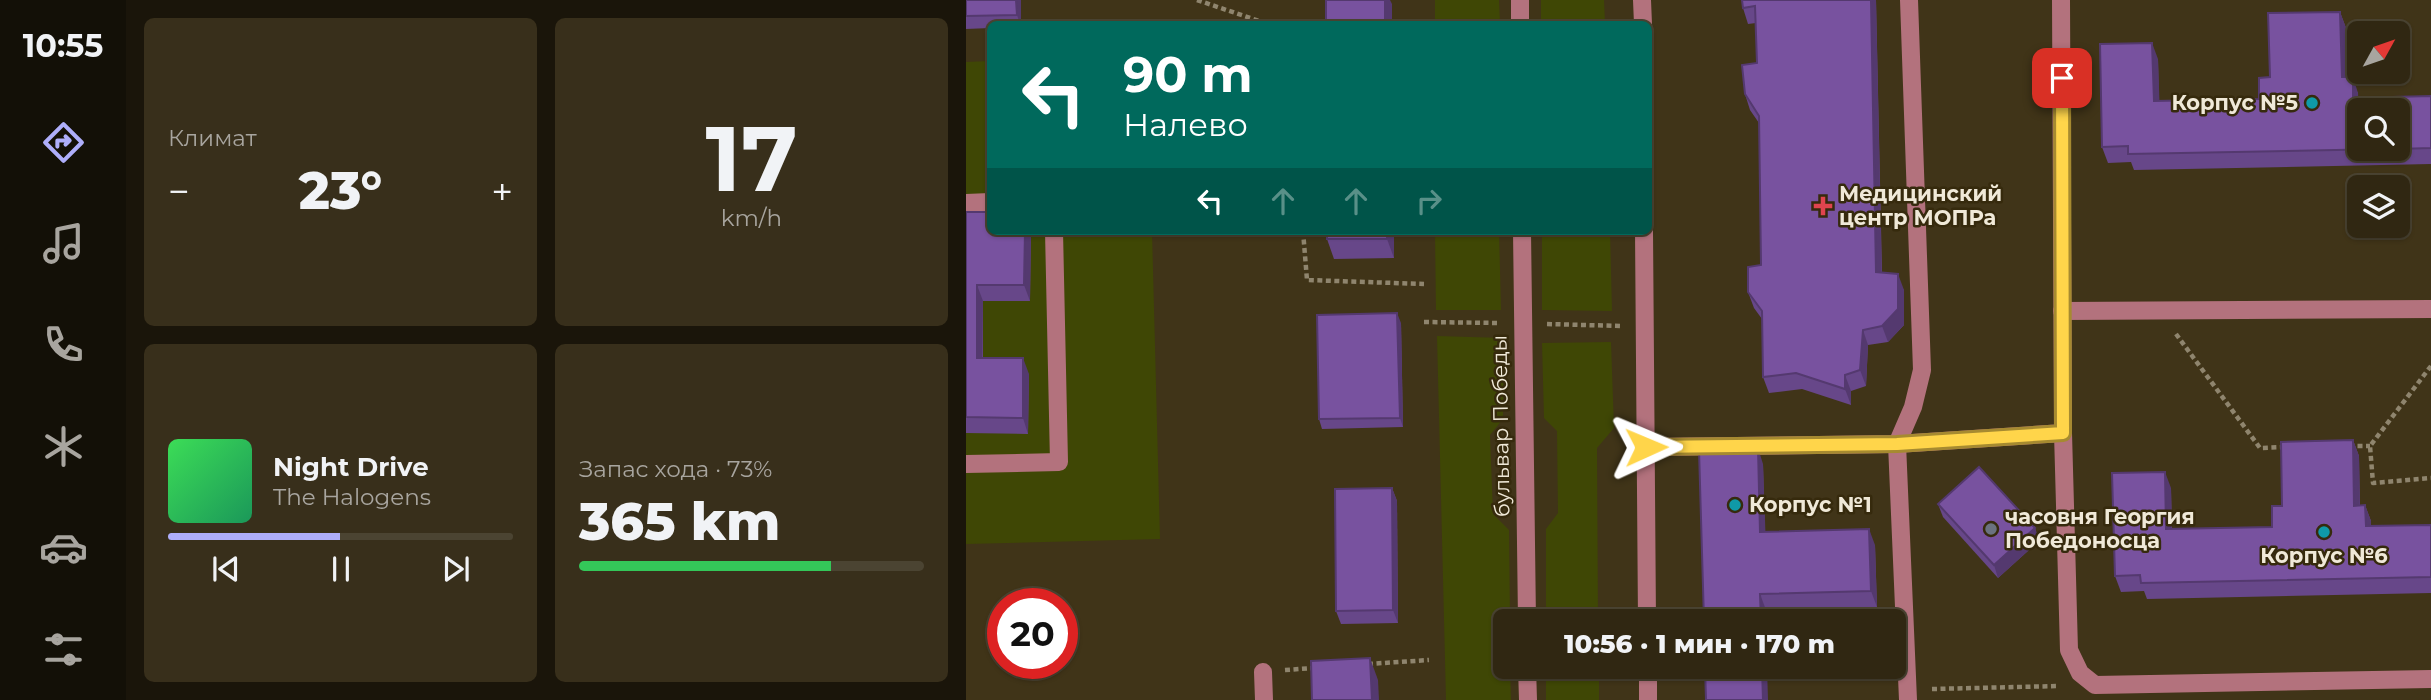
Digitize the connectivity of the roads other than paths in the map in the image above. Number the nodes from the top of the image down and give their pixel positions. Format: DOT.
graph roads {
  1 [pos="1520,0"];
  2 [pos="1642,0"];
  3 [pos="1909,0"];
  4 [pos="2061,0"];
  5 [pos="1520,21"];
  6 [pos="1643,21"];
  7 [pos="987,202"];
  8 [pos="966,203"];
  9 [pos="1054,235"];
  10 [pos="1522,235"];
  11 [pos="1644,235"];
  12 [pos="2431,309"];
  13 [pos="2062,311"];
  14 [pos="2063,433"];
  15 [pos="1897,444"];
  16 [pos="1646,447"];
  17 [pos="966,464"];
  18 [pos="1527,609"];
  19 [pos="1647,609"];
  20 [pos="1263,672"];
  21 [pos="1527,679"];
  22 [pos="1648,679"];
  23 [pos="2431,679"];
  24 [pos="2096,692"];
  25 [pos="1908,695"];
  26 [pos="1264,700"];
  27 [pos="1528,700"];
  28 [pos="1648,700"];
  1 -- 5 [label="street"];
  2 -- 6 [label="street"];
  3 -- 15 [label="street"];
  4 -- 13 [label="street"];
  7 -- 8 [label="street"];
  9 -- 17 [label="street"];
  10 -- 18 [label="street, бульвар Победы"];
  11 -- 16 [label="street"];
  12 -- 13 [label="street"];
  13 -- 14 [label="street"];
  14 -- 15 [label="street"];
  14 -- 24 [label="street"];
  15 -- 16 [label="street"];
  15 -- 25 [label="street"];
  16 -- 19 [label="street"];
  20 -- 26 [label="street"];
  21 -- 27 [label="street"];
  22 -- 28 [label="street"];
  23 -- 24 [label="street"];
}
